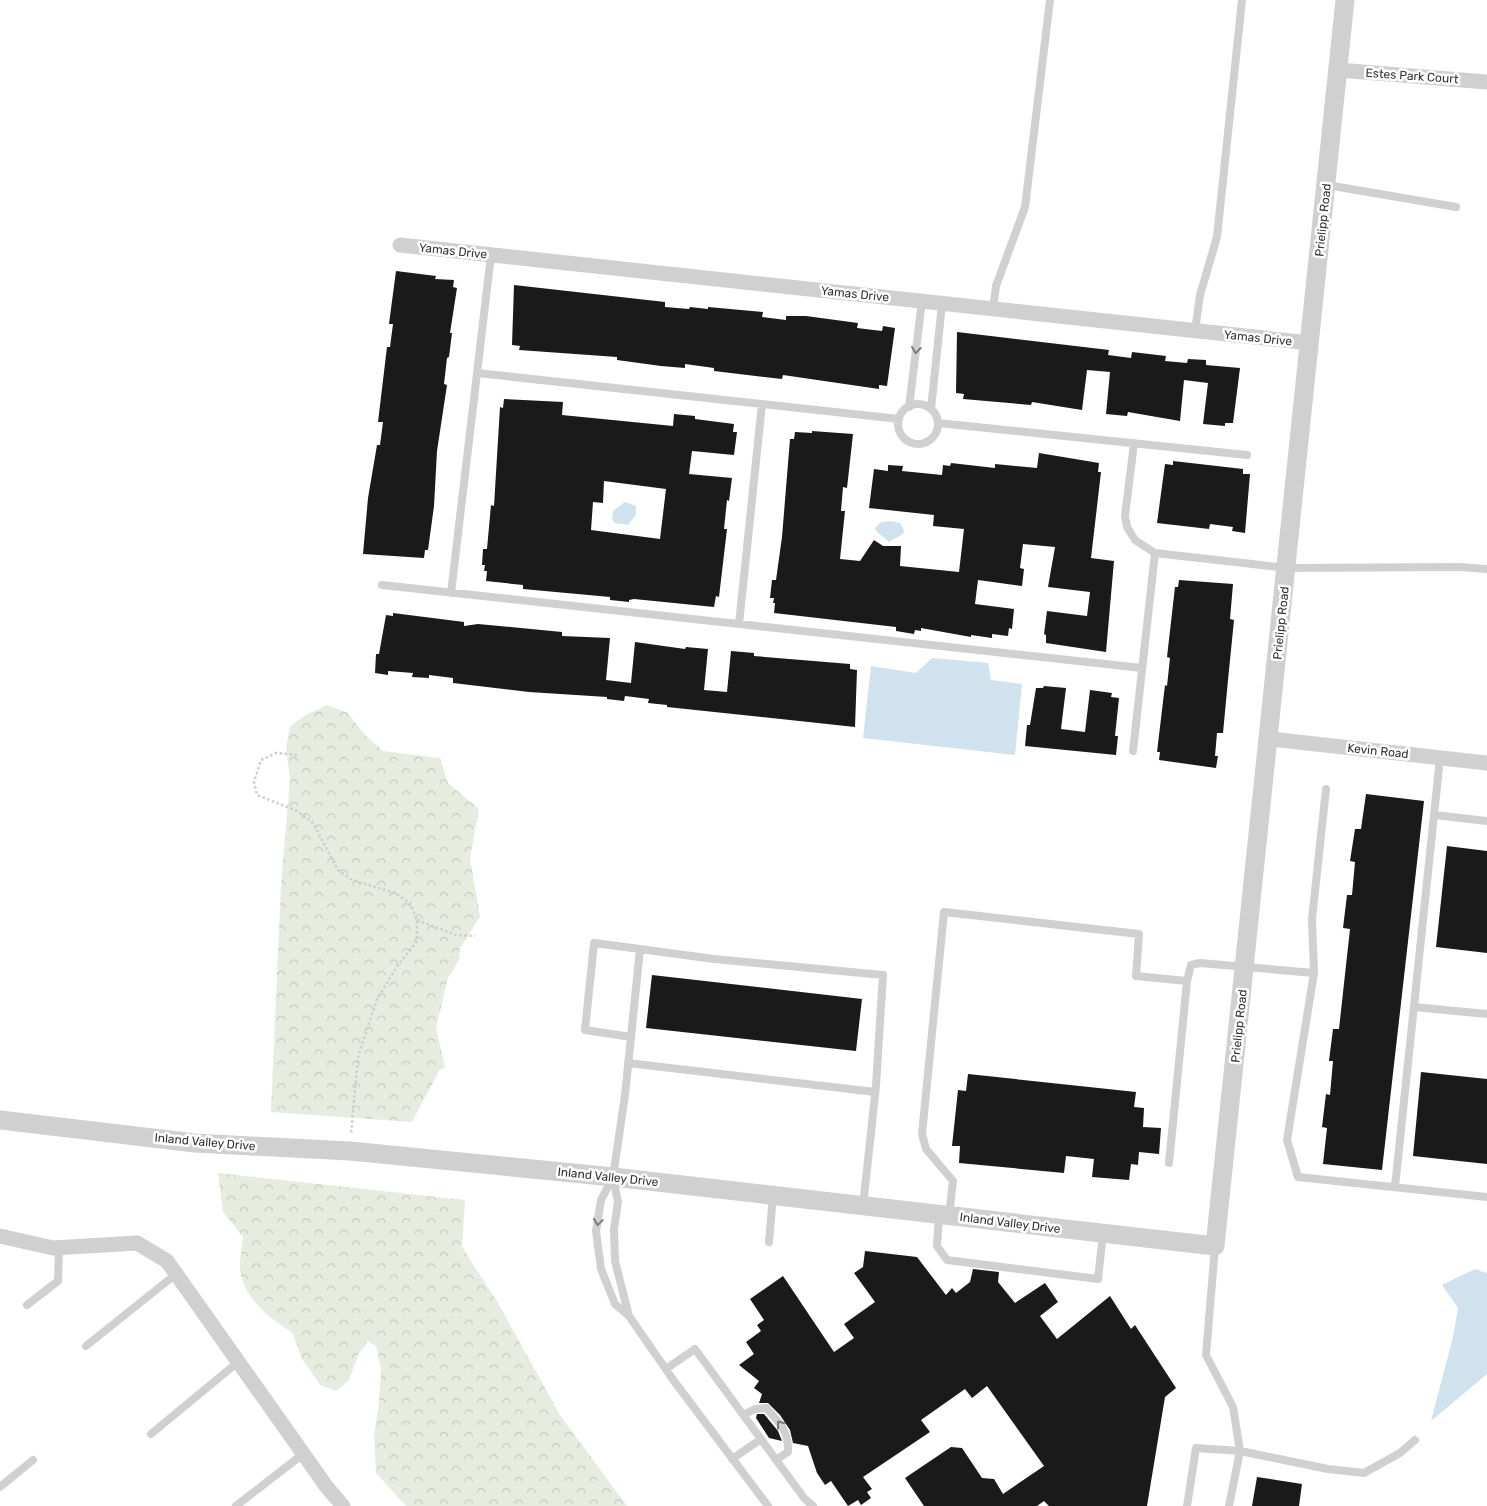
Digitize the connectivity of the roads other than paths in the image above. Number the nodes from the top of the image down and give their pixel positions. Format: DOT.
graph roads {
  1 [pos="1050,0"];
  2 [pos="1242,0"];
  3 [pos="1345,0"];
  4 [pos="1338,70"];
  5 [pos="1487,82"];
  6 [pos="1326,185"];
  7 [pos="1456,207"];
  8 [pos="400,245"];
  9 [pos="491,255"];
  10 [pos="922,301"];
  11 [pos="942,304"];
  12 [pos="993,309"];
  13 [pos="1195,331"];
  14 [pos="1310,343"];
  15 [pos="477,374"];
  16 [pos="762,404"];
  17 [pos="909,406"];
  18 [pos="931,409"];
  19 [pos="899,419"];
  20 [pos="938,423"];
  21 [pos="1134,443"];
  22 [pos="1248,455"];
  23 [pos="1155,553"];
  24 [pos="1287,568"];
  25 [pos="1487,569"];
  26 [pos="382,585"];
  27 [pos="451,593"];
  28 [pos="739,624"];
  29 [pos="1142,668"];
  30 [pos="1270,739"];
  31 [pos="1133,751"];
  32 [pos="1440,758"];
  33 [pos="1487,763"];
  34 [pos="1326,789"];
  35 [pos="1434,815"];
  36 [pos="1487,821"];
  37 [pos="640,949"];
  38 [pos="1245,966"];
  39 [pos="1314,973"];
  40 [pos="1187,981"];
  41 [pos="1414,1007"];
  42 [pos="1487,1014"];
  43 [pos="631,1037"];
  44 [pos="628,1063"];
  45 [pos="875,1092"];
  46 [pos="0,1120"];
  47 [pos="1169,1163"];
  48 [pos="613,1176"];
  49 [pos="1395,1187"];
  50 [pos="773,1195"];
  51 [pos="1487,1197"];
  52 [pos="863,1206"];
  53 [pos="944,1215"];
  54 [pos="1103,1234"];
  55 [pos="0,1236"];
  56 [pos="769,1242"];
  57 [pos="1215,1246"];
  58 [pos="59,1248"];
  59 [pos="176,1274"];
  60 [pos="27,1305"];
  61 [pos="630,1316"];
  62 [pos="86,1346"];
  63 [pos="238,1362"];
  64 [pos="666,1369"];
  65 [pos="743,1415"];
  66 [pos="151,1434"];
  67 [pos="761,1439"];
  68 [pos="1415,1440"];
  69 [pos="1240,1451"];
  70 [pos="303,1454"];
  71 [pos="732,1459"];
  72 [pos="33,1460"];
  73 [pos="776,1460"];
  74 [pos="0,1487"];
  75 [pos="236,1506"];
  76 [pos="343,1506"];
  77 [pos="768,1506"];
  78 [pos="813,1506"];
  79 [pos="1187,1506"];
  80 [pos="1229,1506"];
  1 -- 12 [label="lane"];
  2 -- 13 [label="lane"];
  3 -- 4 [label="street, Prielipp Road"];
  4 -- 5 [label="street, Estes Park Court"];
  4 -- 6 [label="street, Prielipp Road"];
  6 -- 7 [label="lane"];
  6 -- 14 [label="street, Prielipp Road"];
  8 -- 9 [label="street, Yamas Drive"];
  9 -- 10 [label="street, Yamas Drive"];
  9 -- 15 [label="lane"];
  10 -- 11 [label="street, Yamas Drive"];
  10 -- 17 [label="lane, one-way"];
  11 -- 12 [label="street, Yamas Drive"];
  11 -- 18 [label="lane"];
  12 -- 13 [label="street, Yamas Drive"];
  13 -- 14 [label="street, Yamas Drive"];
  14 -- 24 [label="street, Prielipp Road"];
  15 -- 16 [label="lane"];
  15 -- 27 [label="lane"];
  16 -- 19 [label="lane"];
  16 -- 28 [label="lane"];
  17 -- 18 [label="lane"];
  17 -- 19 [label="lane"];
  18 -- 20 [label="lane"];
  19 -- 20 [label="lane"];
  20 -- 21 [label="lane"];
  21 -- 22 [label="lane"];
  21 -- 23 [label="lane"];
  23 -- 24 [label="lane"];
  23 -- 29 [label="lane"];
  24 -- 25 [label="lane"];
  24 -- 30 [label="street, Prielipp Road"];
  26 -- 27 [label="lane"];
  27 -- 28 [label="lane"];
  28 -- 29 [label="lane"];
  29 -- 31 [label="lane"];
  30 -- 32 [label="street, Kevin Road"];
  30 -- 38 [label="street, Prielipp Road"];
  32 -- 33 [label="street, Kevin Road"];
  32 -- 35 [label="lane"];
  34 -- 39 [label="lane"];
  35 -- 36 [label="lane"];
  35 -- 41 [label="lane"];
  37 -- 43 [label="lane"];
  37 -- 43 [label="lane"];
  37 -- 45 [label="lane"];
  38 -- 39 [label="lane"];
  38 -- 40 [label="lane"];
  38 -- 57 [label="street, Prielipp Road"];
  39 -- 49 [label="lane"];
  40 -- 47 [label="lane"];
  40 -- 53 [label="lane"];
  41 -- 42 [label="lane"];
  41 -- 49 [label="lane"];
  43 -- 44 [label="lane"];
  44 -- 45 [label="lane"];
  44 -- 48 [label="lane"];
  45 -- 52 [label="lane"];
  46 -- 48 [label="street, Inland Valley Drive"];
  48 -- 50 [label="street, Inland Valley Drive"];
  48 -- 61 [label="lane"];
  48 -- 61 [label="lane, one-way"];
  49 -- 51 [label="lane"];
  50 -- 52 [label="street, Inland Valley Drive"];
  50 -- 56 [label="lane"];
  52 -- 53 [label="street, Inland Valley Drive"];
  53 -- 54 [label="street, Inland Valley Drive"];
  53 -- 54 [label="lane"];
  54 -- 57 [label="street, Inland Valley Drive"];
  55 -- 58 [label="street"];
  57 -- 69 [label="lane"];
  58 -- 59 [label="street"];
  58 -- 60 [label="lane"];
  59 -- 62 [label="lane"];
  59 -- 63 [label="street"];
  61 -- 64 [label="lane"];
  63 -- 66 [label="lane"];
  63 -- 70 [label="street"];
  64 -- 65 [label="lane"];
  64 -- 71 [label="lane"];
  65 -- 67 [label="lane"];
  73 -- 65 [label="lane, one-way"];
  67 -- 71 [label="lane"];
  67 -- 73 [label="lane"];
  68 -- 69 [label="lane"];
  69 -- 79 [label="lane"];
  69 -- 80 [label="lane"];
  70 -- 75 [label="lane"];
  70 -- 76 [label="street"];
  71 -- 77 [label="lane"];
  72 -- 74 [label="lane"];
  73 -- 78 [label="lane"];
}
